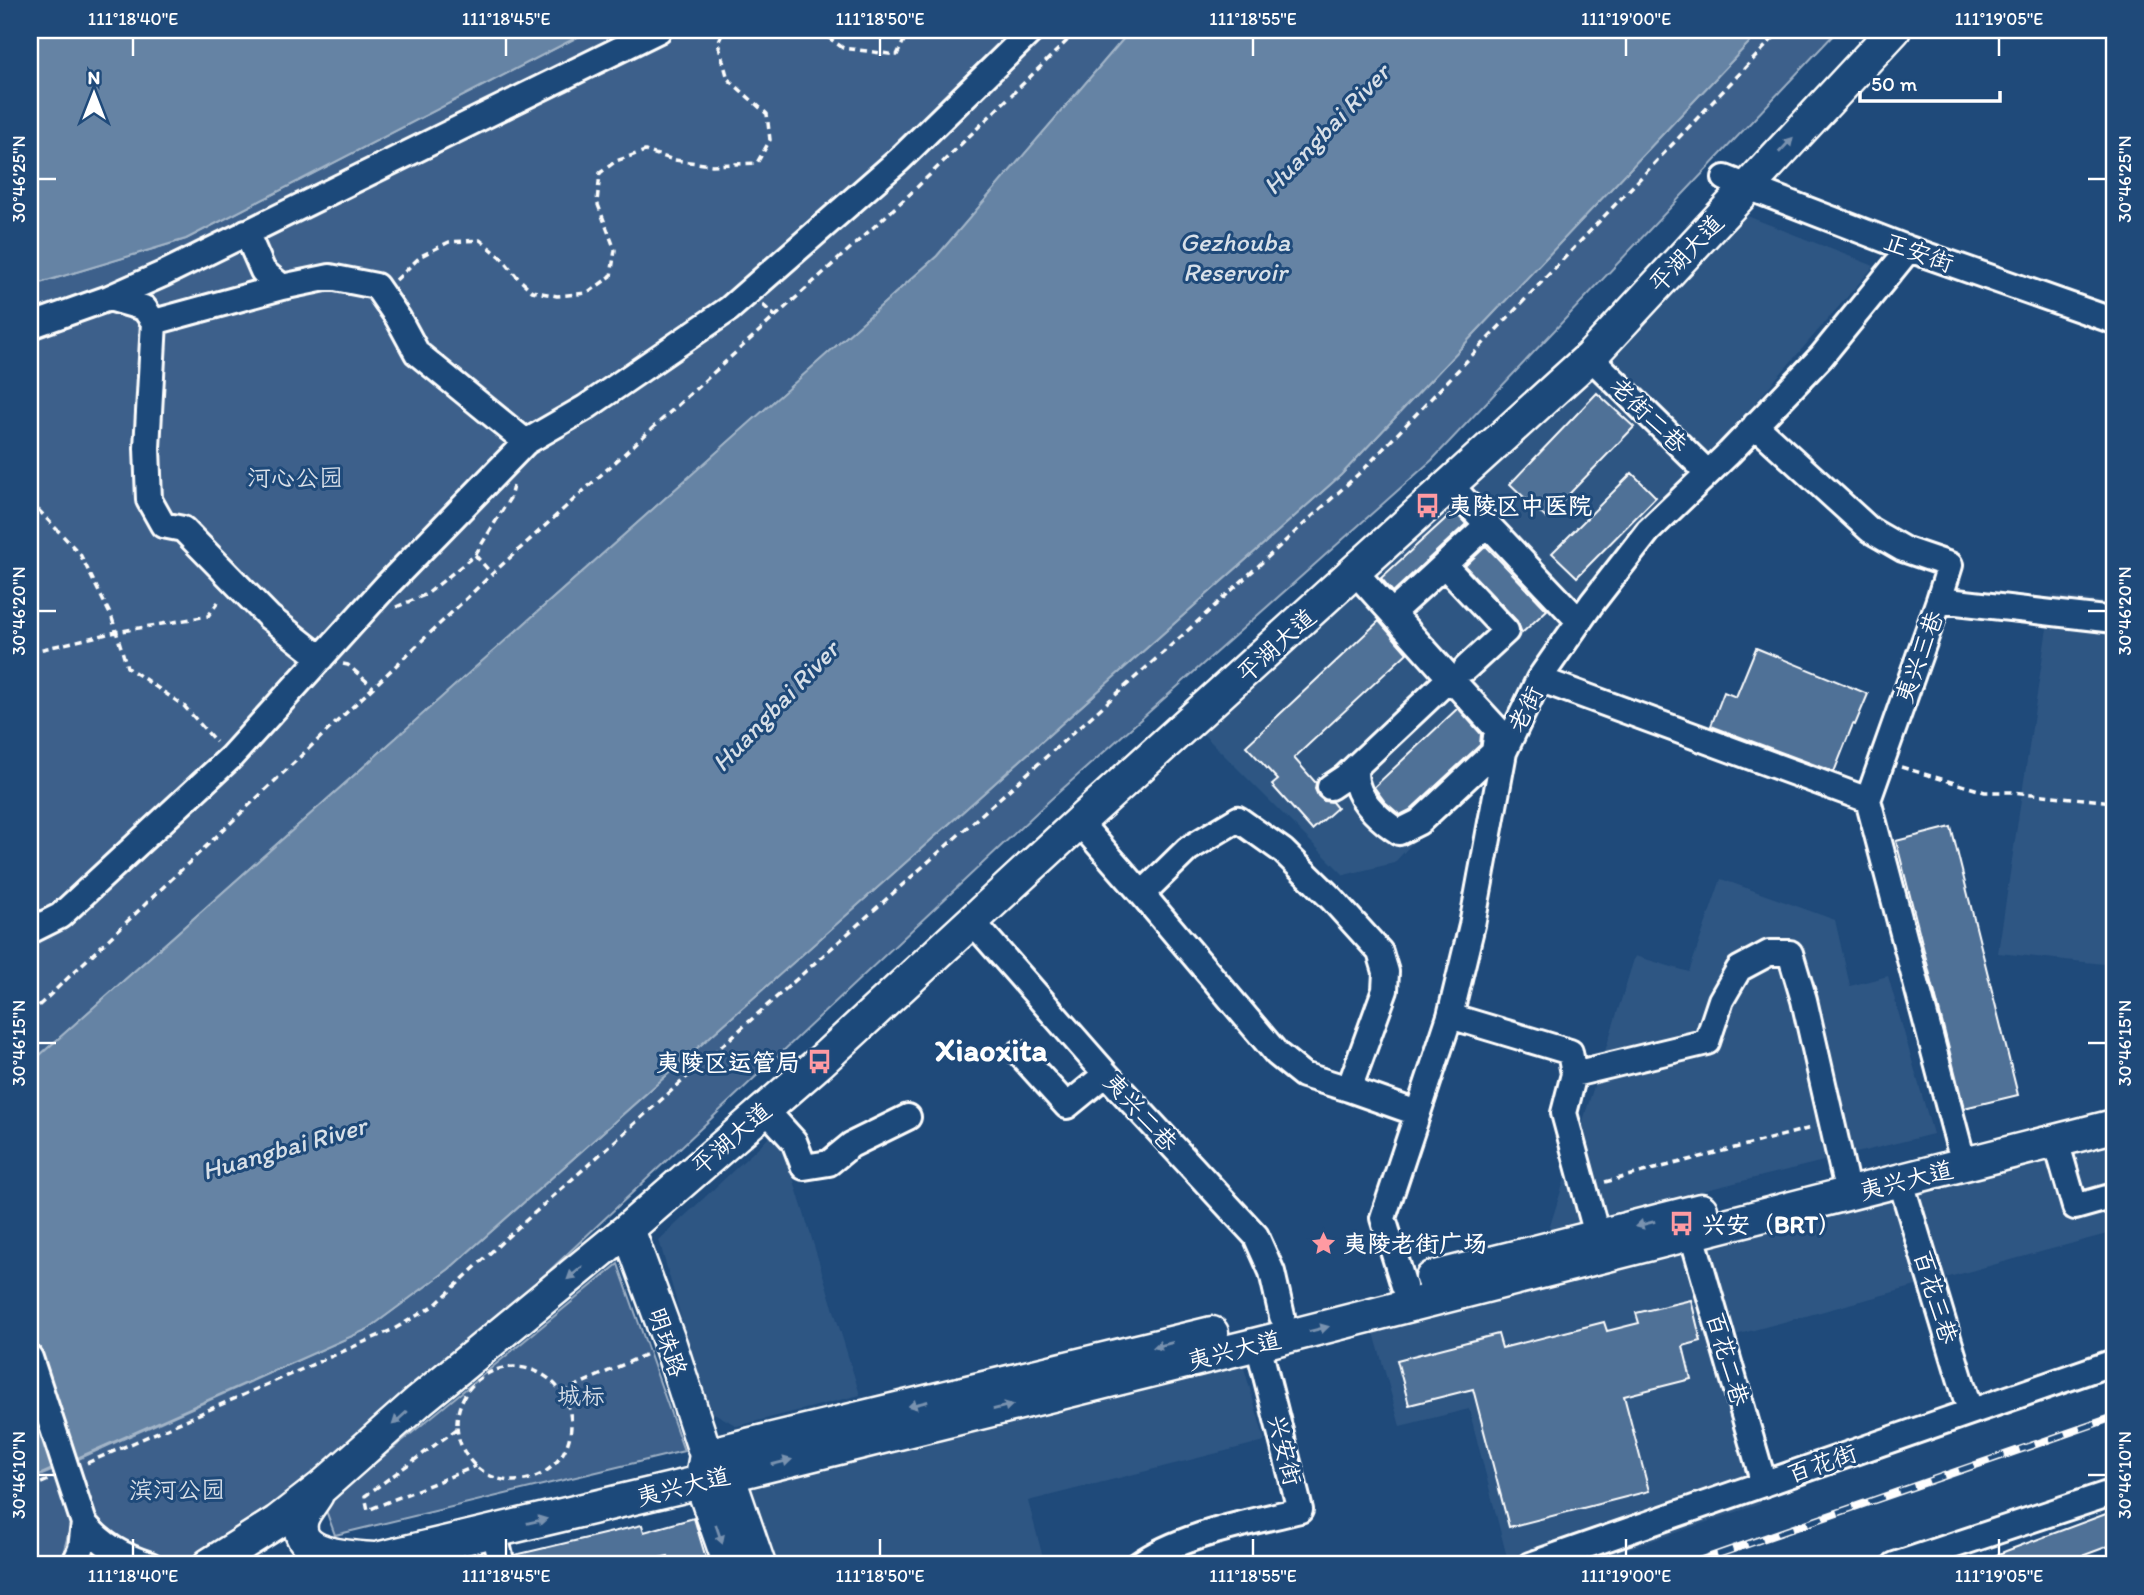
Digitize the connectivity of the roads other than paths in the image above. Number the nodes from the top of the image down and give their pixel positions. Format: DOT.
graph roads {
  1 [pos="659,30"];
  2 [pos="1867,30"];
  3 [pos="1894,30"];
  4 [pos="1025,32"];
  5 [pos="1736,183"];
  6 [pos="246,232"];
  7 [pos="1909,249"];
  8 [pos="282,287"];
  9 [pos="109,298"];
  10 [pos="2114,321"];
  11 [pos="154,322"];
  12 [pos="30,326"];
  13 [pos="1590,357"];
  14 [pos="1755,425"];
  15 [pos="526,442"];
  16 [pos="1708,473"];
  17 [pos="1450,485"];
  18 [pos="1488,524"];
  19 [pos="1444,565"];
  20 [pos="1356,573"];
  21 [pos="1939,600"];
  22 [pos="1392,613"];
  23 [pos="2114,620"];
  24 [pos="1579,621"];
  25 [pos="321,659"];
  26 [pos="1458,673"];
  27 [pos="1539,679"];
  28 [pos="1355,768"];
  29 [pos="1330,787"];
  30 [pos="1868,800"];
  31 [pos="1079,822"];
  32 [pos="1142,894"];
  33 [pos="972,921"];
  34 [pos="30,931"];
  35 [pos="1450,1016"];
  36 [pos="1019,1053"];
  37 [pos="1106,1074"];
  38 [pos="1574,1074"];
  39 [pos="1349,1088"];
  40 [pos="2114,1103"];
  41 [pos="765,1109"];
  42 [pos="1417,1113"];
  43 [pos="908,1116"];
  44 [pos="2114,1126"];
  45 [pos="2056,1141"];
  46 [pos="1959,1146"];
  47 [pos="1844,1176"];
  48 [pos="1901,1182"];
  49 [pos="2114,1196"];
  50 [pos="628,1229"];
  51 [pos="1692,1234"];
  52 [pos="1597,1235"];
  53 [pos="1404,1286"];
  54 [pos="1282,1316"];
  55 [pos="1258,1344"];
  56 [pos="30,1358"];
  57 [pos="2114,1362"];
  58 [pos="1970,1411"];
  59 [pos="712,1471"];
  60 [pos="1763,1483"];
  61 [pos="322,1487"];
  62 [pos="2114,1492"];
  63 [pos="84,1523"];
  64 [pos="494,1531"];
  65 [pos="362,1562"];
  66 [pos="74,1565"];
  67 [pos="150,1565"];
  68 [pos="209,1565"];
  69 [pos="502,1565"];
  70 [pos="730,1565"];
  71 [pos="759,1565"];
  72 [pos="1138,1565"];
  73 [pos="1530,1565"];
  74 [pos="1895,1565"];
  1 -- 6 [label="street"];
  2 -- 5 [label="main road, 平湖大道"];
  5 -- 3 [label="main road, 平湖大道, one-way"];
  4 -- 15 [label="street"];
  5 -- 7 [label="street, 正安街"];
  5 -- 13 [label="main road, 平湖大道"];
  5 -- 50 [label="main road, 平湖大道"];
  6 -- 8 [label="street"];
  6 -- 9 [label="street"];
  7 -- 10 [label="street, 正安街"];
  7 -- 14 [label="street, 老街"];
  8 -- 11 [label="street"];
  8 -- 15 [label="street"];
  9 -- 11 [label="street"];
  9 -- 12 [label="street"];
  11 -- 25 [label="street"];
  13 -- 16 [label="street, 老街二巷"];
  13 -- 17 [label="main road, 平湖大道"];
  14 -- 16 [label="street, 老街"];
  14 -- 21 [label="street"];
  15 -- 25 [label="street"];
  16 -- 24 [label="street, 老街"];
  17 -- 18 [label="street"];
  17 -- 20 [label="main road, 平湖大道"];
  18 -- 19 [label="street"];
  18 -- 24 [label="street"];
  19 -- 22 [label="street"];
  19 -- 26 [label="street"];
  20 -- 22 [label="street"];
  20 -- 31 [label="main road, 平湖大道"];
  21 -- 23 [label="street, 夷兴三巷"];
  21 -- 30 [label="street, 夷兴三巷"];
  22 -- 26 [label="street"];
  24 -- 27 [label="street, 老街"];
  25 -- 34 [label="street"];
  26 -- 28 [label="street"];
  26 -- 28 [label="street"];
  27 -- 30 [label="street"];
  27 -- 35 [label="street, 老街"];
  28 -- 29 [label="street"];
  30 -- 46 [label="street"];
  31 -- 32 [label="street"];
  31 -- 33 [label="main road, 平湖大道"];
  32 -- 39 [label="street"];
  32 -- 39 [label="street"];
  33 -- 37 [label="street, 夷兴二巷"];
  33 -- 41 [label="main road, 平湖大道"];
  35 -- 38 [label="street"];
  35 -- 42 [label="street, 老街"];
  36 -- 37 [label="street"];
  37 -- 54 [label="street, 夷兴二巷"];
  38 -- 47 [label="street"];
  38 -- 52 [label="street"];
  39 -- 42 [label="street"];
  40 -- 46 [label="main road, 夷兴大道"];
  41 -- 43 [label="street"];
  41 -- 50 [label="main road, 平湖大道"];
  42 -- 53 [label="street, 老街"];
  44 -- 45 [label="main road, 夷兴大道"];
  45 -- 48 [label="main road, 夷兴大道"];
  45 -- 49 [label="street"];
  46 -- 47 [label="main road, 夷兴大道"];
  47 -- 52 [label="main road, 夷兴大道, one-way"];
  48 -- 51 [label="main road, 夷兴大道"];
  48 -- 58 [label="street, 百花三巷"];
  50 -- 59 [label="main road, 明珠路"];
  50 -- 61 [label="main road, 平湖大道, one-way"];
  55 -- 51 [label="main road, 夷兴大道, one-way"];
  51 -- 60 [label="street, 百花二巷"];
  52 -- 53 [label="main road, 夷兴大道"];
  53 -- 54 [label="main road, 夷兴大道"];
  54 -- 59 [label="main road, 夷兴大道, one-way"];
  59 -- 55 [label="main road, 夷兴大道, one-way"];
  55 -- 72 [label="street, 兴安街"];
  56 -- 63 [label="street"];
  57 -- 58 [label="street, 百花街"];
  58 -- 60 [label="street, 百花街"];
  64 -- 59 [label="main road, 夷兴大道, one-way"];
  59 -- 70 [label="main road, 明珠路, one-way"];
  59 -- 71 [label="main road, 明珠路"];
  60 -- 73 [label="street, 百花街"];
  61 -- 65 [label="main road, 夷兴大道"];
  61 -- 68 [label="main road, 平湖大道"];
  62 -- 74 [label="street"];
  63 -- 66 [label="street"];
  63 -- 67 [label="street"];
  64 -- 65 [label="main road, 夷兴大道"];
  64 -- 69 [label="street"];
}
